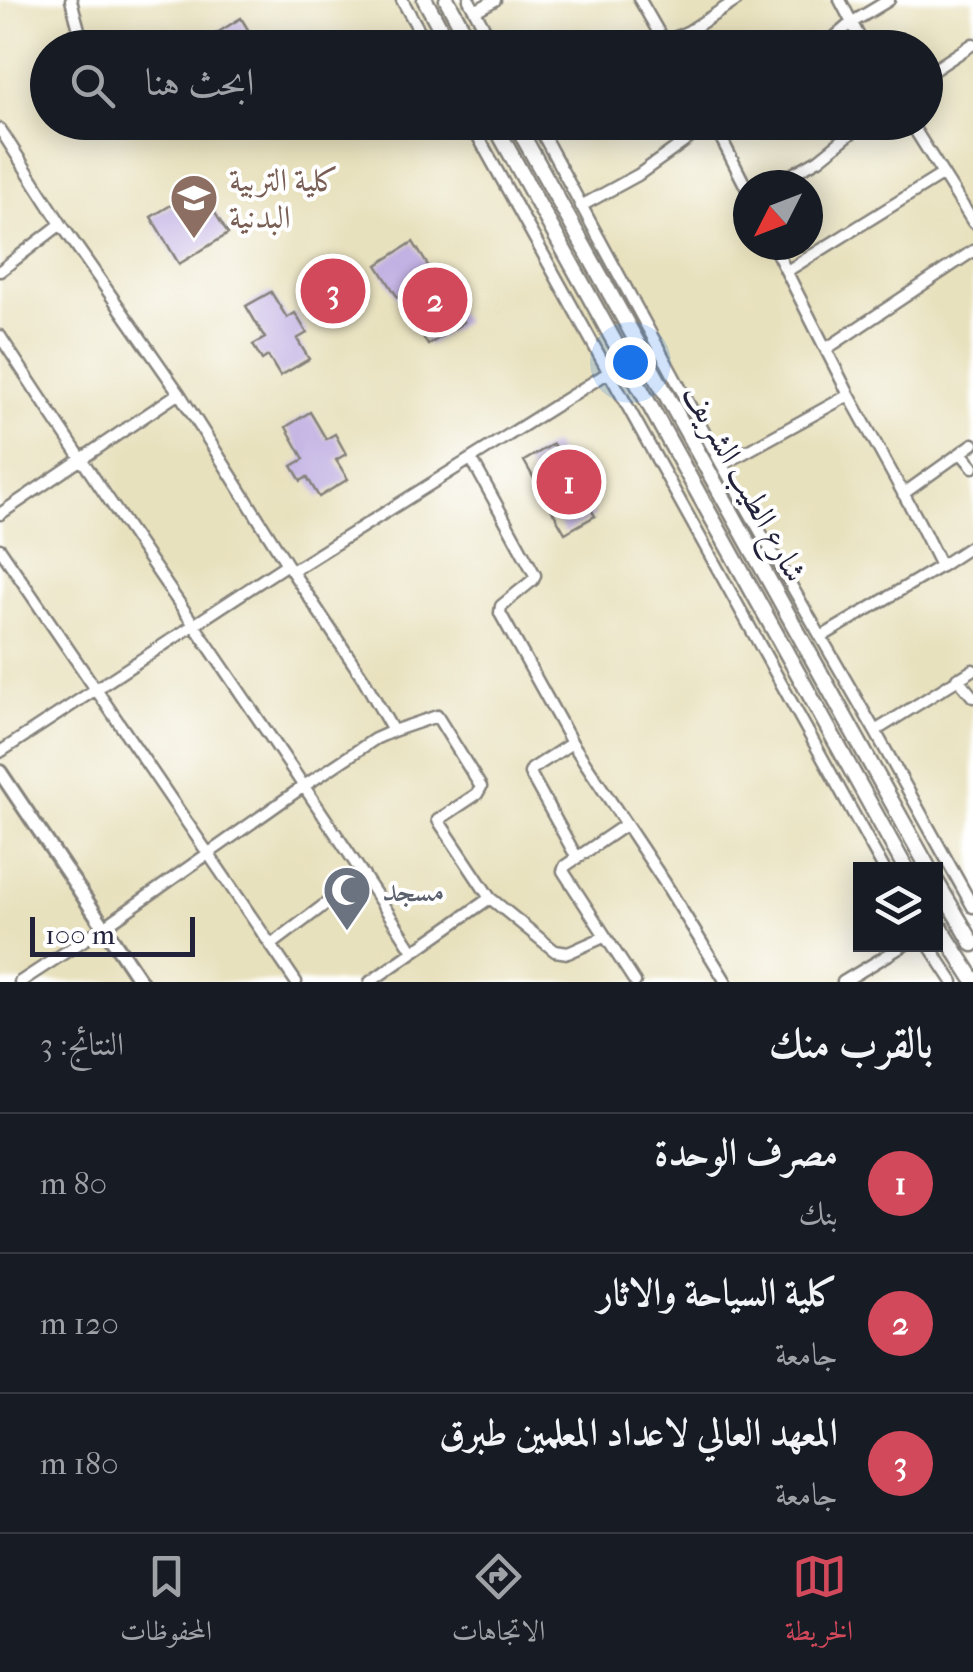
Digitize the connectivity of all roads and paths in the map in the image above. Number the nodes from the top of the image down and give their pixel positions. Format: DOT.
graph roads {
  1 [pos="71,0"];
  2 [pos="402,0"];
  3 [pos="425,0"];
  4 [pos="446,0"];
  5 [pos="469,0"];
  6 [pos="495,0"];
  7 [pos="640,0"];
  8 [pos="738,0"];
  9 [pos="840,0"];
  10 [pos="889,0"];
  11 [pos="475,11"];
  12 [pos="851,24"];
  13 [pos="79,30"];
  14 [pos="419,30"];
  15 [pos="441,30"];
  16 [pos="463,30"];
  17 [pos="485,30"];
  18 [pos="657,30"];
  19 [pos="689,30"];
  20 [pos="844,30"];
  21 [pos="854,30"];
  22 [pos="973,44"];
  23 [pos="943,64"];
  24 [pos="0,130"];
  25 [pos="480,140"];
  26 [pos="502,140"];
  27 [pos="524,140"];
  28 [pos="546,140"];
  29 [pos="687,140"];
  30 [pos="721,140"];
  31 [pos="842,140"];
  32 [pos="921,140"];
  33 [pos="737,170"];
  34 [pos="799,170"];
  35 [pos="943,174"];
  36 [pos="581,206"];
  37 [pos="973,222"];
  38 [pos="62,224"];
  39 [pos="973,251"];
  40 [pos="782,260"];
  41 [pos="787,271"];
  42 [pos="0,272"];
  43 [pos="0,336"];
  44 [pos="826,349"];
  45 [pos="609,372"];
  46 [pos="179,393"];
  47 [pos="849,395"];
  48 [pos="973,444"];
  49 [pos="961,453"];
  50 [pos="79,458"];
  51 [pos="472,460"];
  52 [pos="722,465"];
  53 [pos="973,467"];
  54 [pos="903,494"];
  55 [pos="0,514"];
  56 [pos="973,545"];
  57 [pos="0,549"];
  58 [pos="941,566"];
  59 [pos="290,568"];
  60 [pos="194,626"];
  61 [pos="821,638"];
  62 [pos="973,670"];
  63 [pos="957,678"];
  64 [pos="97,688"];
  65 [pos="973,696"];
  66 [pos="393,730"];
  67 [pos="875,730"];
  68 [pos="572,743"];
  69 [pos="0,752"];
  70 [pos="0,772"];
  71 [pos="304,786"];
  72 [pos="626,825"];
  73 [pos="207,854"];
  74 [pos="577,858"];
  75 [pos="880,862"];
  76 [pos="902,862"];
  77 [pos="925,862"];
  78 [pos="364,875"];
  79 [pos="943,893"];
  80 [pos="490,898"];
  81 [pos="973,907"];
  82 [pos="104,927"];
  83 [pos="943,932"];
  84 [pos="604,936"];
  85 [pos="973,944"];
  86 [pos="271,945"];
  87 [pos="413,951"];
  88 [pos="893,952"];
  89 [pos="933,952"];
  90 [pos="973,979"];
  91 [pos="20,982"];
  92 [pos="140,982"];
  93 [pos="296,982"];
  94 [pos="370,982"];
  95 [pos="635,982"];
  96 [pos="726,982"];
  97 [pos="844,982"];
  98 [pos="952,982"];
  1 -- 13 [label="street"];
  2 -- 14 [label="street"];
  3 -- 15 [label="main road"];
  4 -- 16 [label="main road"];
  5 -- 11 [label="street"];
  6 -- 11 [label="street"];
  7 -- 18 [label="street"];
  8 -- 19 [label="street"];
  9 -- 12 [label="street"];
  10 -- 12 [label="street"];
  11 -- 17 [label="street"];
  12 -- 20 [label="street"];
  12 -- 21 [label="street"];
  22 -- 23 [label="street"];
  24 -- 38 [label="street"];
  25 -- 45 [label="street"];
  26 -- 76 [label="main road, شارع الطيب الشريف"];
  27 -- 77 [label="main road, شارع الطيب الشريف"];
  28 -- 36 [label="street"];
  29 -- 36 [label="street"];
  30 -- 33 [label="street"];
  31 -- 34 [label="street"];
  32 -- 35 [label="street"];
  35 -- 37 [label="street"];
  35 -- 41 [label="street"];
  36 -- 52 [label="street"];
  38 -- 42 [label="street"];
  38 -- 46 [label="street"];
  39 -- 44 [label="street"];
  40 -- 41 [label="street"];
  41 -- 44 [label="street"];
  43 -- 50 [label="street"];
  44 -- 47 [label="street"];
  45 -- 51 [label="street"];
  45 -- 75 [label="street"];
  46 -- 50 [label="street"];
  46 -- 59 [label="street"];
  47 -- 52 [label="street"];
  47 -- 54 [label="street"];
  48 -- 49 [label="street"];
  49 -- 53 [label="street"];
  49 -- 54 [label="street"];
  50 -- 55 [label="street"];
  50 -- 60 [label="street"];
  51 -- 59 [label="street"];
  51 -- 68 [label="street"];
  52 -- 61 [label="street"];
  54 -- 58 [label="street"];
  56 -- 58 [label="street"];
  57 -- 64 [label="street"];
  58 -- 61 [label="street"];
  59 -- 60 [label="street"];
  59 -- 66 [label="street"];
  60 -- 64 [label="street"];
  60 -- 71 [label="street"];
  61 -- 67 [label="street"];
  62 -- 63 [label="street"];
  63 -- 65 [label="street"];
  63 -- 67 [label="street"];
  64 -- 69 [label="street"];
  64 -- 73 [label="street"];
  66 -- 71 [label="street"];
  66 -- 80 [label="street"];
  67 -- 81 [label="street"];
  68 -- 72 [label="street"];
  68 -- 74 [label="street"];
  70 -- 82 [label="street"];
  71 -- 73 [label="street"];
  71 -- 78 [label="street"];
  72 -- 74 [label="street"];
  72 -- 96 [label="street"];
  73 -- 82 [label="street"];
  73 -- 86 [label="street"];
  74 -- 84 [label="street"];
  78 -- 86 [label="street"];
  78 -- 87 [label="street"];
  79 -- 85 [label="main road"];
  80 -- 84 [label="street"];
  80 -- 87 [label="street"];
  82 -- 91 [label="street"];
  82 -- 92 [label="street"];
  83 -- 90 [label="main road"];
  84 -- 95 [label="street"];
  86 -- 93 [label="street"];
  87 -- 94 [label="street"];
  88 -- 97 [label="street"];
  89 -- 98 [label="street"];
}
